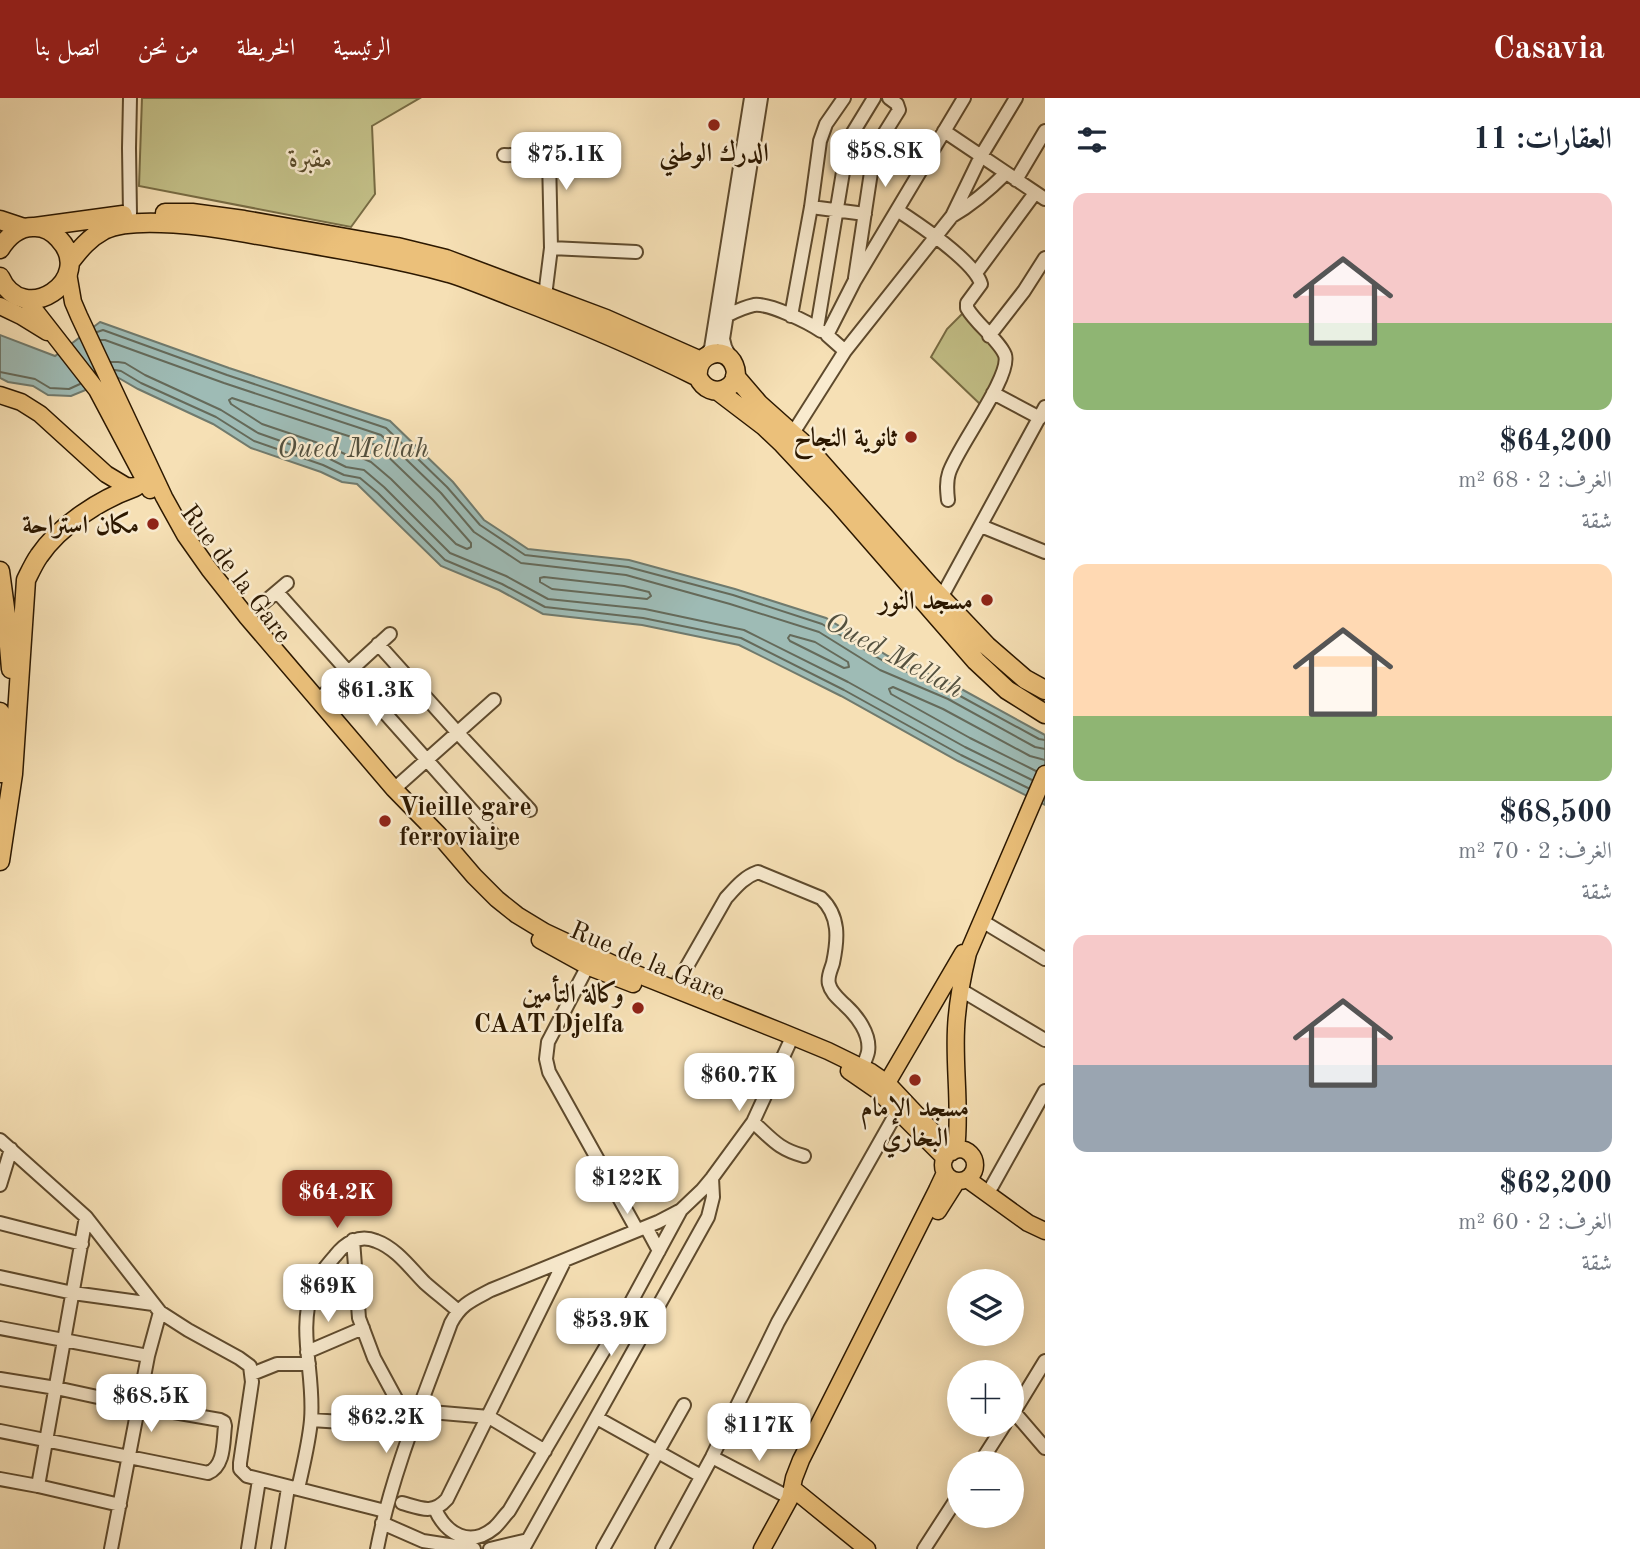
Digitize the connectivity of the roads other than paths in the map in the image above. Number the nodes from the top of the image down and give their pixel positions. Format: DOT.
graph roads {
  1 [pos="130,98"];
  2 [pos="751,98"];
  3 [pos="761,98"];
  4 [pos="844,98"];
  5 [pos="874,98"];
  6 [pos="889,98"];
  7 [pos="964,98"];
  8 [pos="1016,98"];
  9 [pos="944,131"];
  10 [pos="1045,131"];
  11 [pos="503,155"];
  12 [pos="981,156"];
  13 [pos="1011,177"];
  14 [pos="1040,196"];
  15 [pos="811,207"];
  16 [pos="897,210"];
  17 [pos="836,211"];
  18 [pos="130,214"];
  19 [pos="865,214"];
  20 [pos="952,216"];
  21 [pos="0,220"];
  22 [pos="29,228"];
  23 [pos="936,236"];
  24 [pos="551,248"];
  25 [pos="0,250"];
  26 [pos="636,252"];
  27 [pos="1045,258"];
  28 [pos="69,267"];
  29 [pos="976,273"];
  30 [pos="0,277"];
  31 [pos="854,282"];
  32 [pos="545,296"];
  33 [pos="23,298"];
  34 [pos="0,305"];
  35 [pos="728,315"];
  36 [pos="791,316"];
  37 [pos="822,331"];
  38 [pos="989,335"];
  39 [pos="57,339"];
  40 [pos="845,351"];
  41 [pos="701,365"];
  42 [pos="733,368"];
  43 [pos="104,387"];
  44 [pos="718,391"];
  45 [pos="993,393"];
  46 [pos="0,395"];
  47 [pos="1042,413"];
  48 [pos="793,433"];
  49 [pos="146,483"];
  50 [pos="947,500"];
  51 [pos="981,526"];
  52 [pos="1045,552"];
  53 [pos="0,572"];
  54 [pos="941,598"];
  55 [pos="247,617"];
  56 [pos="390,634"];
  57 [pos="378,644"];
  58 [pos="348,672"];
  59 [pos="1045,690"];
  60 [pos="494,700"];
  61 [pos="318,701"];
  62 [pos="0,712"];
  63 [pos="1045,714"];
  64 [pos="457,732"];
  65 [pos="426,758"];
  66 [pos="7,773"];
  67 [pos="1045,774"];
  68 [pos="394,789"];
  69 [pos="530,810"];
  70 [pos="500,842"];
  71 [pos="0,860"];
  72 [pos="982,921"];
  73 [pos="1045,960"];
  74 [pos="591,961"];
  75 [pos="674,989"];
  76 [pos="961,990"];
  77 [pos="791,1040"];
  78 [pos="1045,1040"];
  79 [pos="862,1068"];
  80 [pos="887,1083"];
  81 [pos="1045,1091"];
  82 [pos="898,1110"];
  83 [pos="753,1122"];
  84 [pos="0,1140"];
  85 [pos="10,1149"];
  86 [pos="804,1156"];
  87 [pos="958,1165"];
  88 [pos="712,1178"];
  89 [pos="0,1185"];
  90 [pos="992,1186"];
  91 [pos="681,1210"];
  92 [pos="86,1217"];
  93 [pos="0,1223"];
  94 [pos="1045,1224"];
  95 [pos="642,1228"];
  96 [pos="1045,1231"];
  97 [pos="354,1240"];
  98 [pos="82,1244"];
  99 [pos="659,1251"];
  100 [pos="565,1260"];
  101 [pos="0,1277"];
  102 [pos="73,1293"];
  103 [pos="156,1308"];
  104 [pos="458,1311"];
  105 [pos="0,1328"];
  106 [pos="363,1328"];
  107 [pos="64,1341"];
  108 [pos="148,1356"];
  109 [pos="308,1358"];
  110 [pos="1045,1361"];
  111 [pos="252,1374"];
  112 [pos="0,1379"];
  113 [pos="56,1388"];
  114 [pos="1024,1395"];
  115 [pos="684,1405"];
  116 [pos="139,1406"];
  117 [pos="414,1416"];
  118 [pos="489,1417"];
  119 [pos="597,1418"];
  120 [pos="311,1420"];
  121 [pos="1024,1425"];
  122 [pos="0,1431"];
  123 [pos="46,1441"];
  124 [pos="1045,1448"];
  125 [pos="545,1451"];
  126 [pos="659,1451"];
  127 [pos="712,1457"];
  128 [pos="129,1458"];
  129 [pos="701,1476"];
  130 [pos="0,1479"];
  131 [pos="258,1480"];
  132 [pos="38,1486"];
  133 [pos="293,1488"];
  134 [pos="794,1493"];
  135 [pos="402,1503"];
  136 [pos="120,1505"];
  137 [pos="435,1509"];
  138 [pos="947,1514"];
  139 [pos="384,1517"];
  140 [pos="526,1544"];
  141 [pos="111,1549"];
  142 [pos="248,1549"];
  143 [pos="278,1549"];
  144 [pos="377,1549"];
  145 [pos="474,1549"];
  146 [pos="490,1549"];
  147 [pos="603,1549"];
  148 [pos="662,1549"];
  149 [pos="762,1549"];
  150 [pos="771,1549"];
  151 [pos="867,1549"];
  152 [pos="924,1549"];
  1 -- 18 [label="street"];
  2 -- 41 [label="street"];
  3 -- 35 [label="street"];
  4 -- 15 [label="street"];
  5 -- 17 [label="street"];
  6 -- 19 [label="street"];
  7 -- 9 [label="street"];
  8 -- 12 [label="street"];
  9 -- 12 [label="street"];
  9 -- 16 [label="street"];
  10 -- 13 [label="street"];
  11 -- 24 [label="street"];
  12 -- 13 [label="street"];
  12 -- 20 [label="street"];
  13 -- 14 [label="street"];
  13 -- 20 [label="street"];
  14 -- 29 [label="street"];
  15 -- 17 [label="street"];
  15 -- 36 [label="street"];
  16 -- 23 [label="street"];
  16 -- 31 [label="street"];
  17 -- 19 [label="street"];
  17 -- 37 [label="street"];
  18 -- 22 [label="highway"];
  18 -- 32 [label="highway"];
  19 -- 31 [label="street"];
  20 -- 23 [label="street"];
  21 -- 22 [label="highway"];
  22 -- 25 [label="highway"];
  22 -- 28 [label="highway"];
  23 -- 29 [label="street"];
  23 -- 40 [label="street"];
  24 -- 26 [label="street"];
  24 -- 32 [label="street"];
  27 -- 38 [label="street"];
  28 -- 33 [label="highway"];
  28 -- 41 [label="highway"];
  28 -- 43 [label="main road"];
  29 -- 38 [label="street"];
  30 -- 33 [label="highway"];
  31 -- 37 [label="street"];
  32 -- 41 [label="highway"];
  33 -- 34 [label="highway"];
  33 -- 39 [label="main road"];
  34 -- 39 [label="main road"];
  35 -- 36 [label="street"];
  35 -- 42 [label="street"];
  36 -- 37 [label="street"];
  37 -- 40 [label="street"];
  38 -- 45 [label="street"];
  39 -- 43 [label="main road"];
  40 -- 48 [label="street"];
  41 -- 42 [label="highway"];
  41 -- 44 [label="highway"];
  42 -- 44 [label="highway"];
  42 -- 48 [label="highway"];
  43 -- 49 [label="main road, Rue de la Gare"];
  44 -- 63 [label="highway"];
  45 -- 47 [label="street"];
  45 -- 50 [label="street"];
  46 -- 49 [label="main road"];
  47 -- 51 [label="street"];
  48 -- 54 [label="highway"];
  49 -- 55 [label="main road, Rue de la Gare"];
  49 -- 66 [label="highway"];
  49 -- 74 [label="main road, Rue de la Gare"];
  51 -- 52 [label="street"];
  51 -- 54 [label="street"];
  53 -- 66 [label="highway"];
  54 -- 59 [label="highway"];
  55 -- 58 [label="street"];
  55 -- 61 [label="main road, Rue de la Gare"];
  56 -- 57 [label="street"];
  57 -- 58 [label="street"];
  57 -- 64 [label="street"];
  58 -- 61 [label="street"];
  58 -- 65 [label="street"];
  60 -- 64 [label="street"];
  61 -- 68 [label="main road, Rue de la Gare"];
  62 -- 66 [label="highway"];
  64 -- 65 [label="street"];
  64 -- 69 [label="street"];
  65 -- 68 [label="street"];
  65 -- 70 [label="street"];
  66 -- 71 [label="highway"];
  67 -- 72 [label="main road"];
  68 -- 74 [label="main road, Rue de la Gare"];
  72 -- 73 [label="street"];
  72 -- 76 [label="main road"];
  72 -- 80 [label="main road"];
  74 -- 75 [label="main road, Rue de la Gare"];
  74 -- 77 [label="main road, Rue de la Gare"];
  74 -- 95 [label="street"];
  75 -- 77 [label="main road, Rue de la Gare"];
  75 -- 79 [label="street"];
  76 -- 78 [label="street"];
  76 -- 87 [label="main road"];
  77 -- 79 [label="main road, Rue de la Gare"];
  77 -- 82 [label="main road, Rue de la Gare"];
  77 -- 83 [label="street"];
  79 -- 80 [label="main road, Rue de la Gare"];
  80 -- 87 [label="main road, Rue de la Gare"];
  81 -- 90 [label="street"];
  82 -- 87 [label="main road, Rue de la Gare"];
  82 -- 127 [label="street"];
  83 -- 86 [label="street"];
  83 -- 88 [label="street"];
  84 -- 85 [label="street"];
  85 -- 89 [label="street"];
  85 -- 92 [label="street"];
  87 -- 90 [label="main road"];
  87 -- 96 [label="main road"];
  87 -- 134 [label="main road"];
  88 -- 91 [label="street"];
  88 -- 119 [label="street"];
  90 -- 94 [label="main road"];
  91 -- 95 [label="street"];
  91 -- 99 [label="street"];
  92 -- 98 [label="street"];
  92 -- 103 [label="street"];
  93 -- 98 [label="street"];
  95 -- 99 [label="street"];
  95 -- 100 [label="street"];
  97 -- 104 [label="street"];
  97 -- 106 [label="street"];
  97 -- 109 [label="street"];
  98 -- 102 [label="street"];
  99 -- 125 [label="street"];
  100 -- 104 [label="street"];
  100 -- 118 [label="street"];
  101 -- 102 [label="street"];
  102 -- 103 [label="street"];
  102 -- 107 [label="street"];
  103 -- 108 [label="street"];
  103 -- 111 [label="street"];
  104 -- 117 [label="street"];
  105 -- 107 [label="street"];
  106 -- 109 [label="street"];
  106 -- 117 [label="street"];
  107 -- 108 [label="street"];
  107 -- 113 [label="street"];
  108 -- 116 [label="street"];
  109 -- 111 [label="street"];
  109 -- 120 [label="street"];
  110 -- 114 [label="street"];
  111 -- 131 [label="street"];
  112 -- 113 [label="street"];
  113 -- 116 [label="street"];
  113 -- 123 [label="street"];
  115 -- 126 [label="street"];
  116 -- 128 [label="street"];
  116 -- 128 [label="street"];
  117 -- 118 [label="street"];
  117 -- 120 [label="street"];
  117 -- 139 [label="street"];
  118 -- 125 [label="street"];
  118 -- 137 [label="street"];
  119 -- 126 [label="street"];
  119 -- 140 [label="street"];
  120 -- 133 [label="street"];
  121 -- 124 [label="street"];
  122 -- 123 [label="street"];
  123 -- 128 [label="street"];
  123 -- 132 [label="street"];
  125 -- 137 [label="street"];
  126 -- 129 [label="street"];
  126 -- 147 [label="street"];
  127 -- 129 [label="street"];
  127 -- 134 [label="street"];
  128 -- 136 [label="street"];
  129 -- 148 [label="street"];
  130 -- 132 [label="street"];
  131 -- 133 [label="street"];
  131 -- 142 [label="street"];
  132 -- 136 [label="street"];
  133 -- 139 [label="street"];
  133 -- 143 [label="street"];
  134 -- 149 [label="main road"];
  134 -- 150 [label="main road"];
  134 -- 151 [label="main road"];
  135 -- 137 [label="street"];
  136 -- 141 [label="street"];
  138 -- 152 [label="street"];
  139 -- 144 [label="street"];
  139 -- 145 [label="street"];
  140 -- 146 [label="street"];
}
